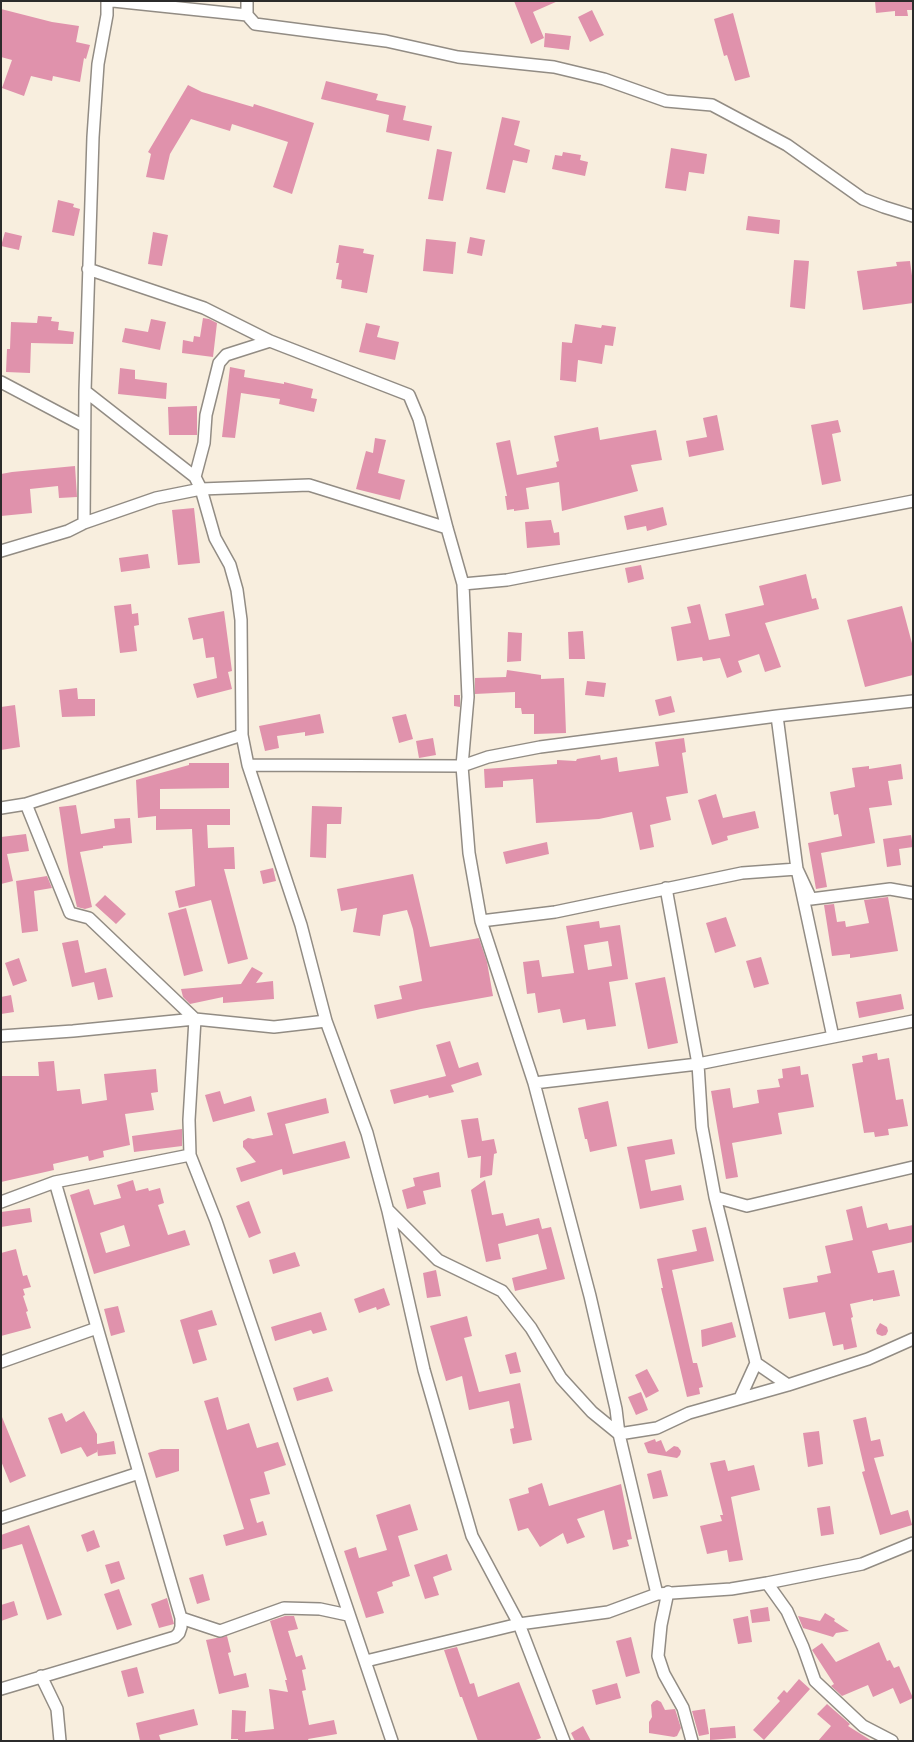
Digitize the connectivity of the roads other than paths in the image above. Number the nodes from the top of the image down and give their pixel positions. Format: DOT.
graph roads {
  1 [pos="108,1"];
  2 [pos="113,1"];
  3 [pos="246,1"];
  4 [pos="247,14"];
  5 [pos="913,216"];
  6 [pos="88,269"];
  7 [pos="270,341"];
  8 [pos="1,382"];
  9 [pos="85,391"];
  10 [pos="84,426"];
  11 [pos="196,477"];
  12 [pos="201,489"];
  13 [pos="913,501"];
  14 [pos="84,523"];
  15 [pos="447,528"];
  16 [pos="1,551"];
  17 [pos="463,584"];
  18 [pos="913,701"];
  19 [pos="777,716"];
  20 [pos="242,735"];
  21 [pos="248,765"];
  22 [pos="462,766"];
  23 [pos="26,804"];
  24 [pos="1,808"];
  25 [pos="798,869"];
  26 [pos="666,888"];
  27 [pos="913,893"];
  28 [pos="481,920"];
  29 [pos="195,1019"];
  30 [pos="326,1021"];
  31 [pos="913,1021"];
  32 [pos="1,1036"];
  33 [pos="833,1037"];
  34 [pos="698,1064"];
  35 [pos="534,1083"];
  36 [pos="190,1154"];
  37 [pos="913,1167"];
  38 [pos="55,1182"];
  39 [pos="715,1197"];
  40 [pos="1,1202"];
  41 [pos="388,1211"];
  42 [pos="97,1328"];
  43 [pos="913,1340"];
  44 [pos="1,1362"];
  45 [pos="756,1363"];
  46 [pos="788,1385"];
  47 [pos="740,1398"];
  48 [pos="619,1434"];
  49 [pos="139,1472"];
  50 [pos="1,1518"];
  51 [pos="913,1543"];
  52 [pos="767,1583"];
  53 [pos="662,1593"];
  54 [pos="348,1615"];
  55 [pos="181,1618"];
  56 [pos="519,1624"];
  57 [pos="366,1661"];
  58 [pos="41,1676"];
  59 [pos="1,1689"];
  60 [pos="60,1741"];
  61 [pos="392,1741"];
  62 [pos="564,1741"];
  63 [pos="692,1741"];
  64 [pos="892,1741"];
  1 -- 6 [label="street"];
  2 -- 4 [label="street"];
  3 -- 4 [label="street"];
  4 -- 5 [label="street"];
  6 -- 7 [label="street"];
  6 -- 9 [label="street"];
  7 -- 11 [label="street"];
  7 -- 15 [label="street"];
  8 -- 10 [label="street"];
  9 -- 10 [label="street"];
  9 -- 11 [label="street"];
  10 -- 14 [label="street"];
  11 -- 12 [label="street"];
  12 -- 14 [label="street"];
  12 -- 15 [label="street"];
  12 -- 20 [label="street"];
  13 -- 17 [label="street"];
  14 -- 16 [label="street"];
  15 -- 17 [label="street"];
  17 -- 22 [label="street"];
  18 -- 19 [label="street"];
  19 -- 22 [label="street"];
  19 -- 25 [label="street"];
  20 -- 21 [label="street"];
  20 -- 23 [label="street"];
  21 -- 22 [label="street"];
  21 -- 30 [label="street"];
  22 -- 28 [label="street"];
  23 -- 24 [label="street"];
  23 -- 29 [label="street"];
  25 -- 26 [label="street"];
  25 -- 27 [label="street"];
  25 -- 33 [label="street"];
  26 -- 28 [label="street"];
  26 -- 34 [label="street"];
  28 -- 35 [label="street"];
  29 -- 30 [label="street"];
  29 -- 32 [label="street"];
  29 -- 36 [label="street"];
  30 -- 41 [label="street"];
  31 -- 33 [label="street"];
  33 -- 34 [label="street"];
  34 -- 35 [label="street"];
  34 -- 39 [label="street"];
  35 -- 48 [label="street"];
  36 -- 38 [label="street"];
  36 -- 54 [label="street"];
  37 -- 39 [label="street"];
  38 -- 40 [label="street"];
  38 -- 42 [label="street"];
  39 -- 45 [label="street"];
  41 -- 48 [label="street"];
  41 -- 56 [label="street"];
  42 -- 44 [label="street"];
  42 -- 49 [label="street"];
  43 -- 46 [label="street"];
  45 -- 46 [label="street"];
  45 -- 47 [label="street"];
  46 -- 47 [label="street"];
  47 -- 48 [label="street"];
  48 -- 53 [label="street"];
  49 -- 50 [label="street"];
  49 -- 55 [label="street"];
  51 -- 52 [label="street"];
  52 -- 53 [label="street"];
  52 -- 64 [label="street"];
  53 -- 56 [label="street"];
  53 -- 63 [label="street"];
  54 -- 55 [label="street"];
  54 -- 57 [label="street"];
  55 -- 58 [label="street"];
  56 -- 57 [label="street"];
  56 -- 62 [label="street"];
  57 -- 61 [label="street"];
  58 -- 59 [label="street"];
  58 -- 60 [label="street"];
}
